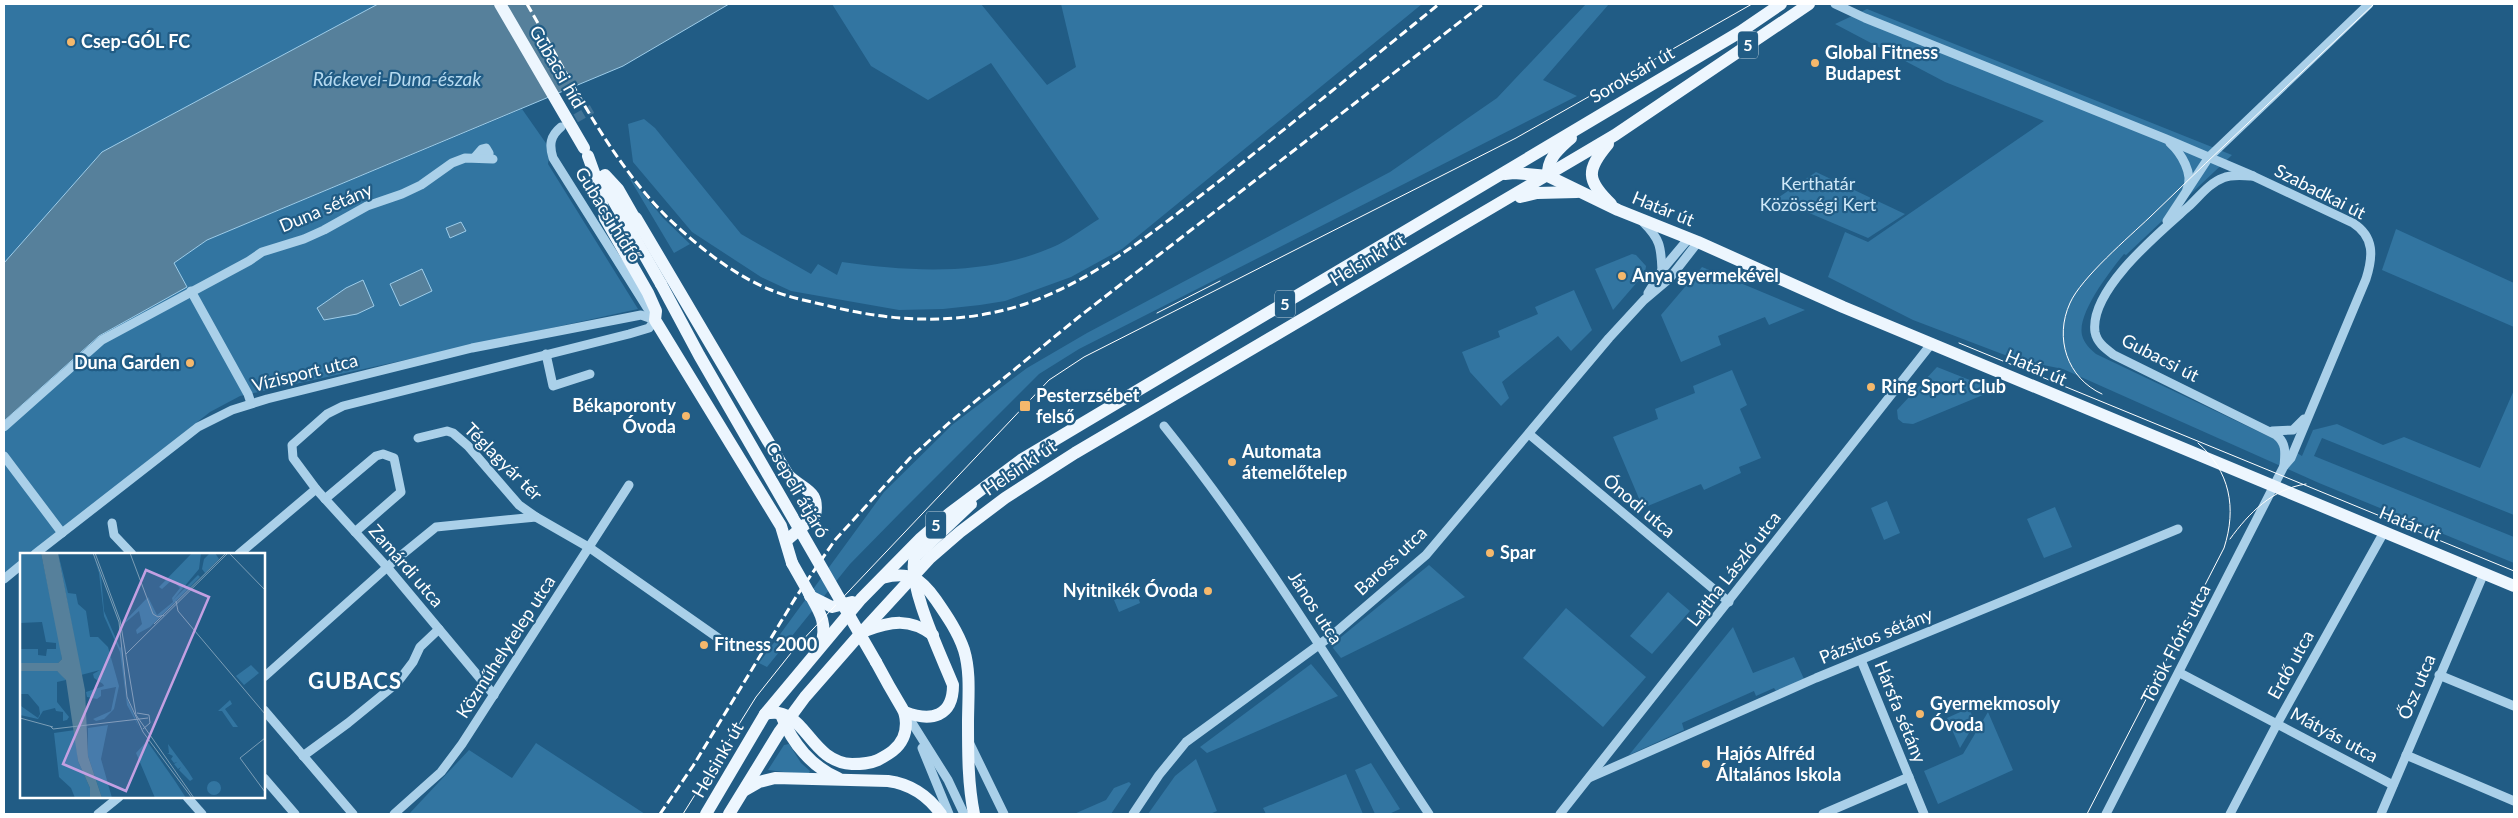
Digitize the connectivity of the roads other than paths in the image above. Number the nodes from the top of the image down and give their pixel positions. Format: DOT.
graph roads {
  1 [pos="500,4"];
  2 [pos="1781,4"];
  3 [pos="1808,4"];
  4 [pos="1835,4"];
  5 [pos="2369,4"];
  6 [pos="1589,121"];
  7 [pos="560,127"];
  8 [pos="1615,135"];
  9 [pos="2166,139"];
  10 [pos="586,152"];
  11 [pos="2209,157"];
  12 [pos="484,158"];
  13 [pos="1500,175"];
  14 [pos="1548,176"];
  15 [pos="2253,176"];
  16 [pos="1580,192"];
  17 [pos="2185,194"];
  18 [pos="1503,201"];
  19 [pos="1618,210"];
  20 [pos="636,218"];
  21 [pos="1639,218"];
  22 [pos="2161,230"];
  23 [pos="1693,240"];
  24 [pos="1662,270"];
  25 [pos="661,284"];
  26 [pos="191,291"];
  27 [pos="1644,300"];
  28 [pos="626,319"];
  29 [pos="655,320"];
  30 [pos="629,334"];
  31 [pos="1932,343"];
  32 [pos="546,354"];
  33 [pos="590,374"];
  34 [pos="251,403"];
  35 [pos="2309,412"];
  36 [pos="1164,426"];
  37 [pos="4,427"];
  38 [pos="2267,430"];
  39 [pos="1529,434"];
  40 [pos="418,438"];
  41 [pos="4,456"];
  42 [pos="2284,466"];
  43 [pos="995,478"];
  44 [pos="629,485"];
  45 [pos="2273,487"];
  46 [pos="316,489"];
  47 [pos="325,499"];
  48 [pos="536,517"];
  49 [pos="112,523"];
  50 [pos="2178,530"];
  51 [pos="62,532"];
  52 [pos="355,532"];
  53 [pos="2384,532"];
  54 [pos="787,540"];
  55 [pos="590,548"];
  56 [pos="36,553"];
  57 [pos="131,553"];
  58 [pos="240,553"];
  59 [pos="930,558"];
  60 [pos="20,566"];
  61 [pos="387,567"];
  62 [pos="2484,574"];
  63 [pos="914,576"];
  64 [pos="881,578"];
  65 [pos="4,579"];
  66 [pos="2514,586"];
  67 [pos="930,592"];
  68 [pos="810,596"];
  69 [pos="861,599"];
  70 [pos="1729,602"];
  71 [pos="439,630"];
  72 [pos="860,633"];
  73 [pos="933,635"];
  74 [pos="1320,644"];
  75 [pos="731,647"];
  76 [pos="820,648"];
  77 [pos="1861,660"];
  78 [pos="2180,673"];
  79 [pos="2439,675"];
  80 [pos="265,676"];
  81 [pos="780,694"];
  82 [pos="494,695"];
  83 [pos="805,697"];
  84 [pos="2514,706"];
  85 [pos="265,711"];
  86 [pos="905,712"];
  87 [pos="765,714"];
  88 [pos="785,718"];
  89 [pos="2277,724"];
  90 [pos="912,725"];
  91 [pos="805,728"];
  92 [pos="968,740"];
  93 [pos="2406,755"];
  94 [pos="303,756"];
  95 [pos="1909,777"];
  96 [pos="1589,778"];
  97 [pos="265,779"];
  98 [pos="842,780"];
  99 [pos="2393,785"];
  100 [pos="743,791"];
  101 [pos="118,798"];
  102 [pos="188,798"];
  103 [pos="2514,801"];
  104 [pos="98,814"];
  105 [pos="202,814"];
  106 [pos="295,814"];
  107 [pos="353,814"];
  108 [pos="394,814"];
  109 [pos="706,814"];
  110 [pos="728,814"];
  111 [pos="941,814"];
  112 [pos="949,814"];
  113 [pos="964,814"];
  114 [pos="974,814"];
  115 [pos="1004,814"];
  116 [pos="1133,814"];
  117 [pos="1429,814"];
  118 [pos="1560,814"];
  119 [pos="1823,814"];
  120 [pos="1924,814"];
  121 [pos="2106,814"];
  122 [pos="2230,814"];
  123 [pos="2381,814"];
  1 -- 10 [label="main road, Gubacsi híd, bridge"];
  2 -- 6 [label="main road, Soroksári út / 5"];
  3 -- 8 [label="main road, 5"];
  4 -- 9 [label="street, Szabadkai út"];
  5 -- 11 [label="street, Gubacsi út"];
  6 -- 13 [label="main road, Soroksári út / 5"];
  6 -- 14 [label="main road"];
  7 -- 29 [label="street, Gubacsi hídfő"];
  8 -- 14 [label="main road, 5"];
  8 -- 19 [label="main road"];
  9 -- 11 [label="street, Szabadkai út"];
  9 -- 17 [label="street, Szabadkai út"];
  10 -- 20 [label="main road, Csepeli átjáró"];
  10 -- 25 [label="main road, Csepeli átjáró"];
  10 -- 29 [label="main road"];
  11 -- 15 [label="street, Szabadkai út"];
  11 -- 17 [label="street, Gubacsi út"];
  12 -- 26 [label="street, Duna sétány"];
  13 -- 14 [label="main road"];
  13 -- 43 [label="main road, Helsinki út / 5"];
  14 -- 16 [label="main road, Határ út"];
  14 -- 18 [label="main road, Helsinki út / 5"];
  15 -- 22 [label="street, Gubacsi út"];
  15 -- 35 [label="street, Szabadkai út"];
  16 -- 18 [label="main road"];
  16 -- 19 [label="main road, Határ út"];
  17 -- 22 [label="street, Gubacsi út"];
  18 -- 59 [label="main road, Helsinki út / 5"];
  19 -- 21 [label="main road, Határ út"];
  20 -- 25 [label="main road, Csepeli átjáró"];
  20 -- 54 [label="main road"];
  21 -- 23 [label="main road, Határ út"];
  21 -- 24 [label="street"];
  22 -- 38 [label="street, Gubacsi út"];
  23 -- 24 [label="street, Baross utca"];
  23 -- 27 [label="street, Baross utca"];
  23 -- 31 [label="main road, Határ út"];
  24 -- 27 [label="street, Baross utca"];
  25 -- 86 [label="main road, Csepeli átjáró, bridge"];
  26 -- 34 [label="street"];
  26 -- 37 [label="street, Duna sétány"];
  27 -- 39 [label="street, Baross utca"];
  28 -- 29 [label="street, Vízisport utca"];
  28 -- 30 [label="street"];
  28 -- 34 [label="street, Vízisport utca"];
  29 -- 30 [label="street"];
  29 -- 54 [label="main road"];
  30 -- 32 [label="street"];
  31 -- 45 [label="main road, Határ út"];
  31 -- 70 [label="street, Lajtha László utca"];
  32 -- 33 [label="street"];
  32 -- 46 [label="street, Zamárdi utca"];
  34 -- 51 [label="street, Vízisport utca"];
  35 -- 38 [label="street, Szabadkai út"];
  35 -- 42 [label="street, Szabadkai út"];
  36 -- 74 [label="street, János utca"];
  38 -- 42 [label="street, Gubacsi út"];
  39 -- 70 [label="street, Ónodi utca"];
  39 -- 74 [label="street, Baross utca"];
  40 -- 48 [label="street, Téglagyár tér"];
  41 -- 51 [label="street"];
  42 -- 45 [label="street"];
  43 -- 63 [label="main road"];
  43 -- 64 [label="main road, Helsinki út / 5"];
  44 -- 55 [label="street, Közműhelytelep utca"];
  45 -- 53 [label="main road, Határ út"];
  45 -- 78 [label="street, Török Flóris utca"];
  46 -- 47 [label="street, Zamárdi utca"];
  46 -- 58 [label="street"];
  47 -- 52 [label="street, Zamárdi utca"];
  47 -- 52 [label="street"];
  48 -- 55 [label="street, Téglagyár tér"];
  48 -- 61 [label="street, Téglagyár tér"];
  49 -- 57 [label="street"];
  50 -- 77 [label="street, Pázsitos sétány"];
  51 -- 56 [label="street, Vízisport utca"];
  52 -- 61 [label="street, Zamárdi utca"];
  53 -- 62 [label="main road, Határ út"];
  53 -- 89 [label="street, Erdő utca"];
  54 -- 68 [label="main road, bridge"];
  55 -- 75 [label="street, Téglagyár tér"];
  55 -- 82 [label="street, Közműhelytelep utca"];
  59 -- 63 [label="main road, Helsinki út / 5"];
  59 -- 67 [label="main road"];
  60 -- 65 [label="street"];
  61 -- 71 [label="street, Zamárdi utca"];
  61 -- 80 [label="street, Téglagyár tér"];
  62 -- 66 [label="main road, Határ út"];
  62 -- 79 [label="street, Ősz utca"];
  63 -- 64 [label="main road"];
  63 -- 67 [label="main road"];
  63 -- 72 [label="main road, Helsinki út / 5"];
  63 -- 73 [label="main road"];
  64 -- 69 [label="main road, Helsinki út / 5"];
  67 -- 92 [label="main road"];
  68 -- 69 [label="main road"];
  68 -- 76 [label="main road"];
  69 -- 76 [label="main road, Helsinki út / 5"];
  70 -- 96 [label="street, Lajtha László utca"];
  71 -- 82 [label="street, Zamárdi utca"];
  71 -- 94 [label="street"];
  72 -- 73 [label="main road"];
  72 -- 83 [label="main road, Helsinki út / 5"];
  73 -- 86 [label="main road"];
  74 -- 116 [label="street, Baross utca"];
  74 -- 117 [label="street, János utca"];
  76 -- 81 [label="main road, Helsinki út / 5"];
  77 -- 95 [label="street, Hársfa sétány"];
  77 -- 96 [label="street, Pázsitos sétány"];
  78 -- 89 [label="street, Mátyás utca"];
  78 -- 121 [label="street, Török Flóris utca"];
  79 -- 84 [label="street"];
  79 -- 93 [label="street, Ősz utca"];
  81 -- 87 [label="main road, Helsinki út / 5"];
  81 -- 88 [label="main road"];
  82 -- 108 [label="street, Közműhelytelep utca"];
  83 -- 88 [label="main road, Helsinki út / 5"];
  83 -- 91 [label="main road"];
  85 -- 94 [label="street"];
  86 -- 90 [label="street"];
  86 -- 91 [label="main road"];
  87 -- 88 [label="main road"];
  87 -- 109 [label="main road, Helsinki út / 5"];
  88 -- 91 [label="main road"];
  88 -- 98 [label="main road"];
  88 -- 100 [label="main road, Helsinki út / 5"];
  89 -- 99 [label="street, Mátyás utca"];
  89 -- 122 [label="street, Erdő utca"];
  90 -- 112 [label="street"];
  90 -- 113 [label="street"];
  92 -- 114 [label="main road"];
  92 -- 115 [label="street"];
  93 -- 99 [label="street, Ősz utca"];
  93 -- 103 [label="street"];
  94 -- 107 [label="street"];
  95 -- 119 [label="street, Hársfa sétány"];
  95 -- 120 [label="street, Hársfa sétány"];
  96 -- 118 [label="street, Lajtha László utca"];
  97 -- 106 [label="street"];
  98 -- 100 [label="main road"];
  98 -- 111 [label="main road"];
  99 -- 123 [label="street, Ősz utca"];
  100 -- 110 [label="main road, Helsinki út / 5"];
  101 -- 104 [label="street"];
  102 -- 105 [label="street"];
}
